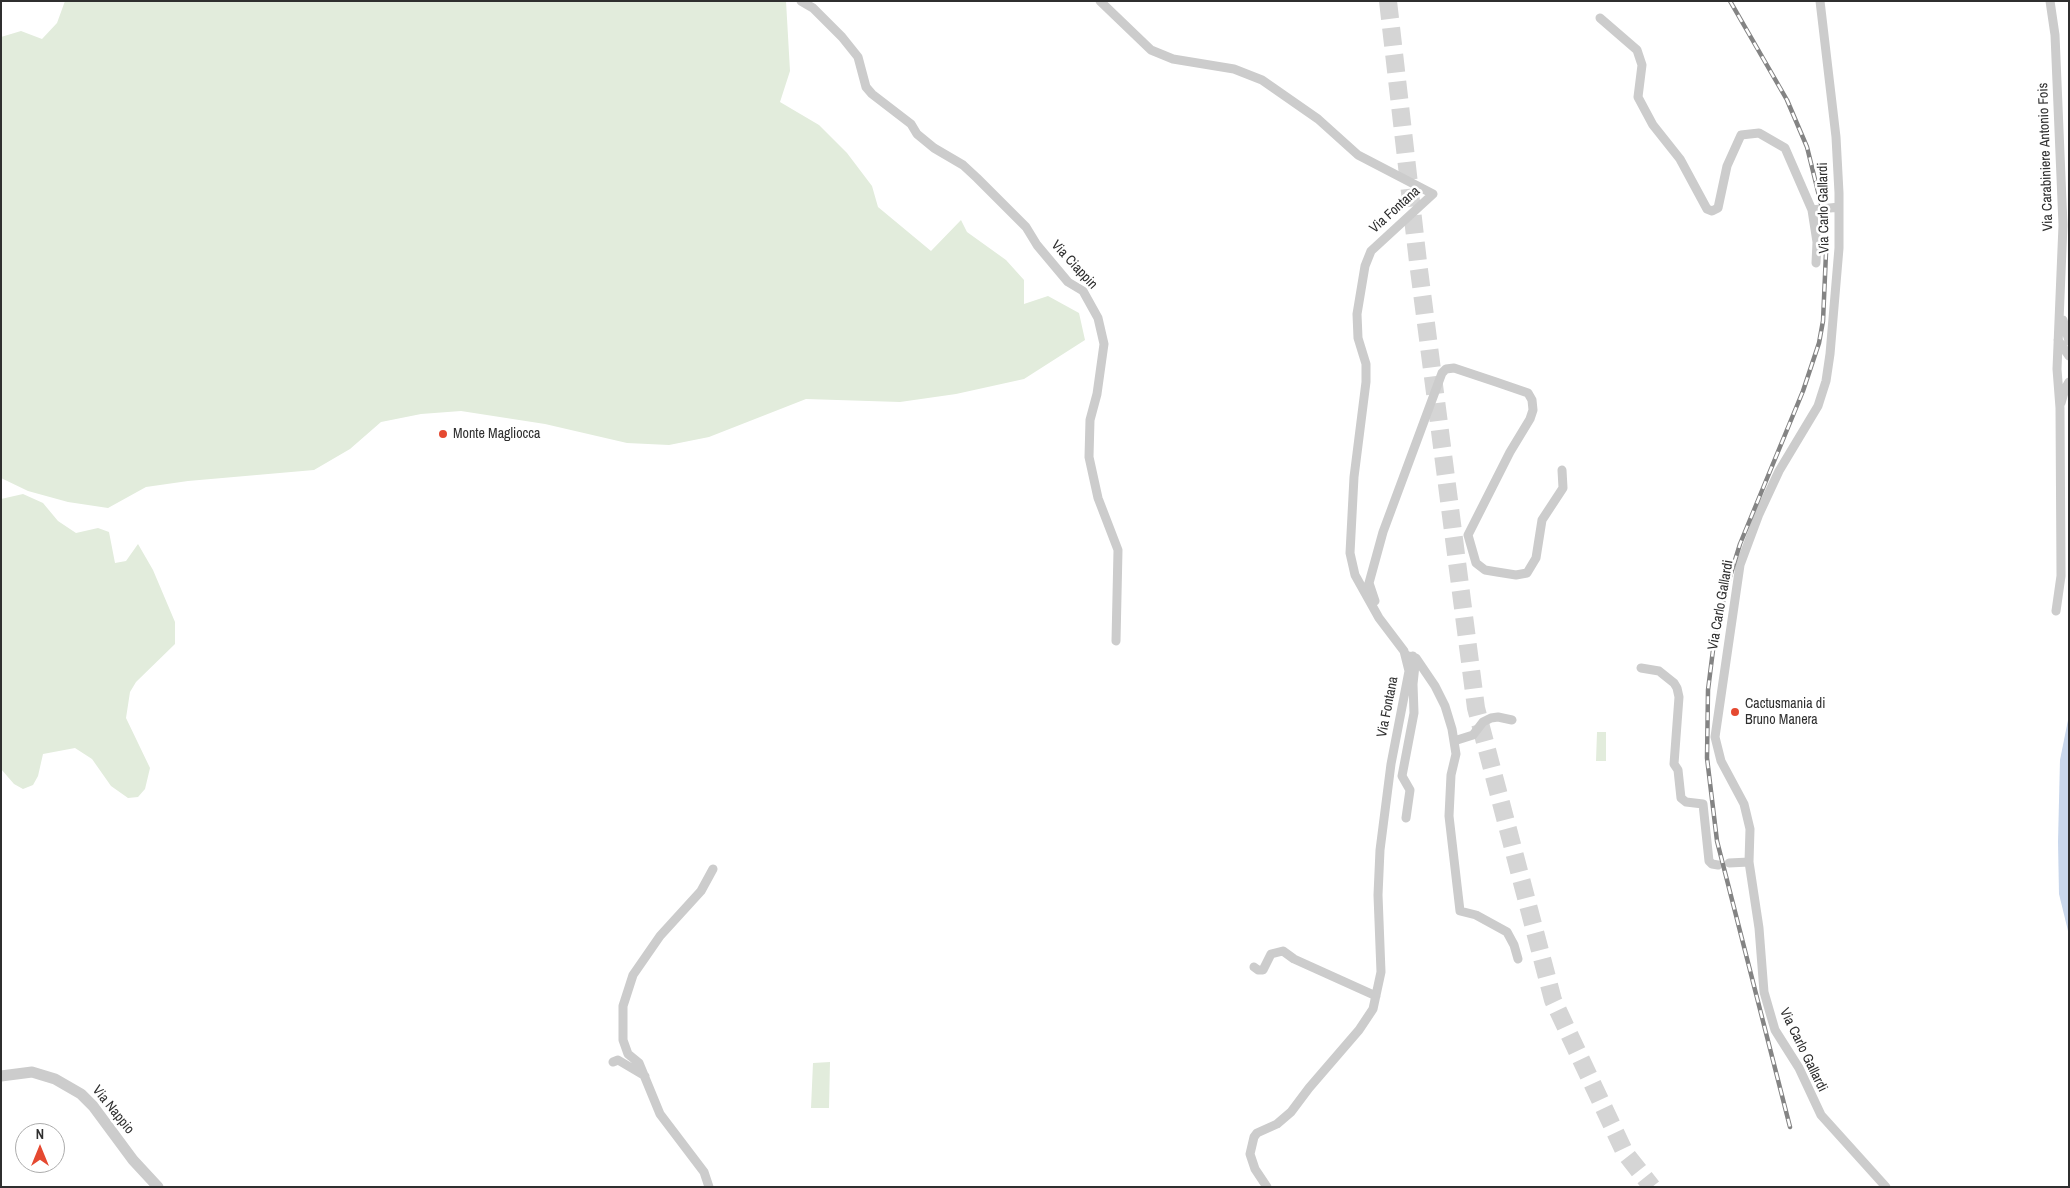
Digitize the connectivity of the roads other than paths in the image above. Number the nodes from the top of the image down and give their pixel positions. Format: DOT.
graph roads {
  1 [pos="801,1"];
  2 [pos="1100,1"];
  3 [pos="1820,1"];
  4 [pos="2050,1"];
  5 [pos="1600,18"];
  6 [pos="1839,207"];
  7 [pos="1812,210"];
  8 [pos="1816,264"];
  9 [pos="2061,312"];
  10 [pos="2057,340"];
  11 [pos="2069,341"];
  12 [pos="2069,356"];
  13 [pos="2069,360"];
  14 [pos="2057,369"];
  15 [pos="2069,382"];
  16 [pos="2060,408"];
  17 [pos="1562,470"];
  18 [pos="2056,611"];
  19 [pos="1392,634"];
  20 [pos="1116,641"];
  21 [pos="1410,657"];
  22 [pos="1641,668"];
  23 [pos="1512,720"];
  24 [pos="1454,741"];
  25 [pos="1406,818"];
  26 [pos="1749,862"];
  27 [pos="1729,863"];
  28 [pos="1718,865"];
  29 [pos="713,869"];
  30 [pos="1518,959"];
  31 [pos="1254,967"];
  32 [pos="1376,996"];
  33 [pos="613,1062"];
  34 [pos="1,1076"];
  35 [pos="645,1076"];
  36 [pos="158,1187"];
  37 [pos="709,1187"];
  38 [pos="1267,1187"];
  39 [pos="1886,1187"];
  1 -- 20 [label="street, Via Ciappin"];
  2 -- 19 [label="street, Via Fontana"];
  3 -- 6 [label="street, Via Carlo Gallardi"];
  4 -- 9 [label="street, Via Carabiniere Antonio Fois"];
  5 -- 7 [label="street"];
  6 -- 7 [label="street"];
  6 -- 26 [label="street, Via Carlo Gallardi"];
  7 -- 8 [label="street"];
  9 -- 10 [label="street"];
  9 -- 11 [label="street"];
  10 -- 12 [label="street"];
  10 -- 14 [label="street"];
  13 -- 14 [label="street"];
  14 -- 16 [label="street"];
  15 -- 16 [label="street"];
  16 -- 18 [label="street"];
  17 -- 19 [label="street"];
  19 -- 21 [label="street, Via Fontana"];
  21 -- 24 [label="street"];
  21 -- 25 [label="street"];
  21 -- 32 [label="street, Via Fontana"];
  22 -- 28 [label="street"];
  23 -- 24 [label="street"];
  24 -- 30 [label="street"];
  26 -- 27 [label="street"];
  26 -- 39 [label="street, Via Carlo Gallardi"];
  29 -- 35 [label="street"];
  31 -- 32 [label="street"];
  32 -- 38 [label="street, Via Fontana"];
  33 -- 35 [label="street"];
  34 -- 36 [label="street, Via Nappio"];
  35 -- 37 [label="street"];
}
